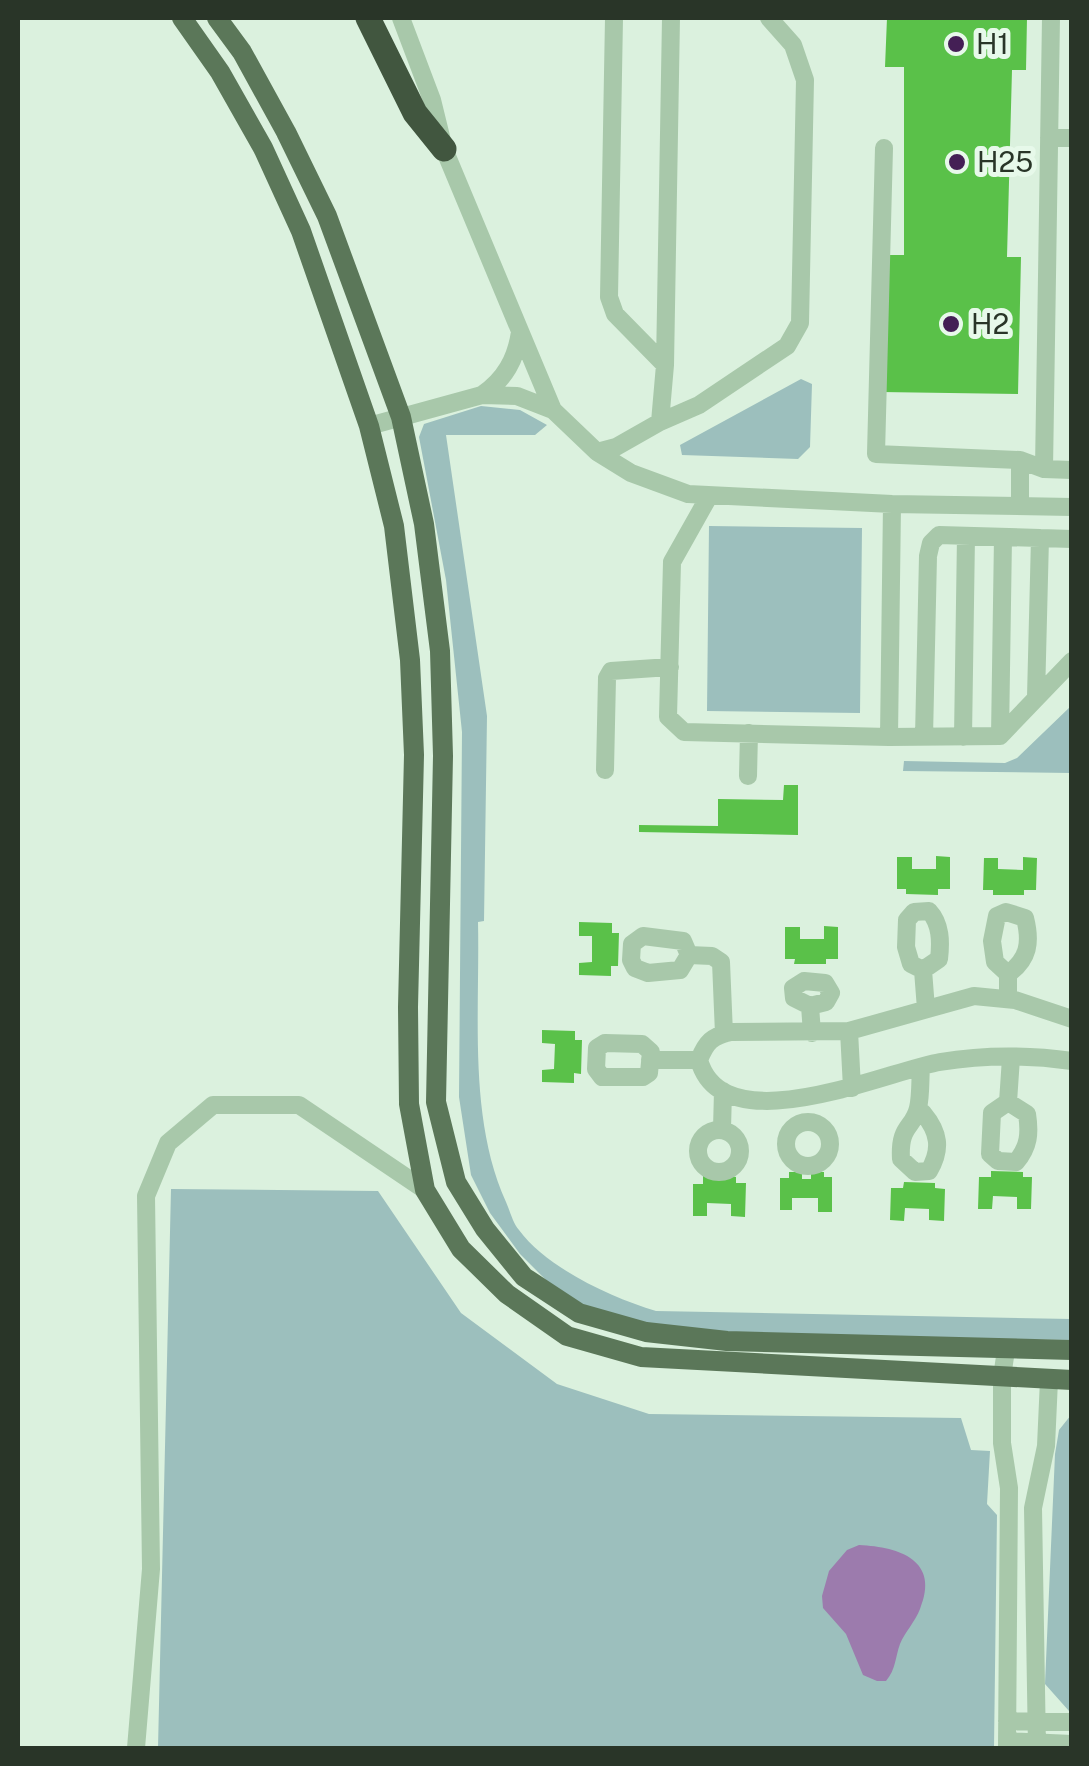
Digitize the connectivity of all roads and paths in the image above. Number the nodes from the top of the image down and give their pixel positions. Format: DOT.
graph roads {
  1 [pos="182,18"];
  2 [pos="216,18"];
  3 [pos="368,18"];
  4 [pos="401,18"];
  5 [pos="614,18"];
  6 [pos="671,18"];
  7 [pos="769,18"];
  8 [pos="1051,18"];
  9 [pos="1049,138"];
  10 [pos="1072,138"];
  11 [pos="884,148"];
  12 [pos="444,150"];
  13 [pos="520,331"];
  14 [pos="665,365"];
  15 [pos="482,395"];
  16 [pos="553,410"];
  17 [pos="402,417"];
  18 [pos="660,422"];
  19 [pos="369,426"];
  20 [pos="597,452"];
  21 [pos="1020,460"];
  22 [pos="1044,469"];
  23 [pos="1072,470"];
  24 [pos="708,498"];
  25 [pos="892,504"];
  26 [pos="1020,506"];
  27 [pos="1072,506"];
  28 [pos="966,536"];
  29 [pos="1003,537"];
  30 [pos="1040,538"];
  31 [pos="1072,539"];
  32 [pos="1072,661"];
  33 [pos="670,666"];
  34 [pos="1036,697"];
  35 [pos="749,734"];
  36 [pos="1000,736"];
  37 [pos="924,737"];
  38 [pos="962,737"];
  39 [pos="889,738"];
  40 [pos="605,770"];
  41 [pos="748,776"];
  42 [pos="689,955"];
  43 [pos="923,970"];
  44 [pos="1008,974"];
  45 [pos="1008,999"];
  46 [pos="810,1006"];
  47 [pos="926,1009"];
  48 [pos="1072,1019"];
  49 [pos="849,1031"];
  50 [pos="812,1033"];
  51 [pos="724,1034"];
  52 [pos="1011,1058"];
  53 [pos="650,1060"];
  54 [pos="699,1060"];
  55 [pos="1072,1061"];
  56 [pos="921,1066"];
  57 [pos="852,1088"];
  58 [pos="723,1091"];
  59 [pos="806,1099"];
  60 [pos="1008,1102"];
  61 [pos="918,1112"];
  62 [pos="807,1122"];
  63 [pos="722,1129"];
  64 [pos="425,1190"];
  65 [pos="1006,1350"];
  66 [pos="1072,1350"];
  67 [pos="1002,1377"];
  68 [pos="1049,1380"];
  69 [pos="1072,1380"];
  70 [pos="1010,1488"];
  71 [pos="1034,1508"];
  72 [pos="1007,1721"];
  73 [pos="1038,1722"];
  74 [pos="1072,1722"];
  75 [pos="1072,1744"];
  76 [pos="1007,1745"];
  77 [pos="1037,1746"];
  78 [pos="136,1748"];
  1 -- 19 [label="main road"];
  2 -- 17 [label="main road"];
  3 -- 12 [label="highway"];
  4 -- 12 [label="street"];
  5 -- 14 [label="street"];
  6 -- 14 [label="street"];
  7 -- 18 [label="street"];
  8 -- 9 [label="street"];
  9 -- 10 [label="street"];
  9 -- 22 [label="street"];
  11 -- 21 [label="street"];
  12 -- 13 [label="street"];
  13 -- 15 [label="street"];
  13 -- 16 [label="street"];
  14 -- 18 [label="street"];
  15 -- 16 [label="street"];
  15 -- 17 [label="street"];
  16 -- 20 [label="street"];
  17 -- 19 [label="street"];
  17 -- 65 [label="main road"];
  18 -- 20 [label="street"];
  19 -- 64 [label="main road"];
  20 -- 24 [label="street"];
  21 -- 22 [label="street"];
  21 -- 26 [label="street"];
  22 -- 23 [label="street"];
  24 -- 25 [label="street"];
  24 -- 33 [label="street"];
  25 -- 26 [label="street"];
  25 -- 39 [label="street"];
  26 -- 27 [label="street"];
  28 -- 29 [label="street"];
  28 -- 37 [label="street"];
  28 -- 38 [label="street"];
  29 -- 30 [label="street"];
  29 -- 36 [label="street"];
  30 -- 31 [label="street"];
  30 -- 34 [label="street"];
  32 -- 34 [label="street"];
  33 -- 35 [label="street"];
  33 -- 40 [label="street"];
  34 -- 36 [label="street"];
  35 -- 39 [label="street"];
  35 -- 41 [label="street"];
  36 -- 38 [label="street"];
  37 -- 38 [label="street"];
  37 -- 39 [label="street"];
  42 -- 51 [label="street"];
  43 -- 47 [label="street"];
  44 -- 45 [label="street"];
  45 -- 47 [label="street"];
  45 -- 48 [label="street"];
  46 -- 50 [label="street"];
  47 -- 49 [label="street"];
  49 -- 50 [label="street"];
  49 -- 57 [label="street"];
  50 -- 51 [label="street"];
  51 -- 54 [label="street"];
  52 -- 55 [label="street"];
  52 -- 56 [label="street"];
  52 -- 60 [label="street"];
  53 -- 54 [label="street"];
  54 -- 58 [label="street"];
  56 -- 57 [label="street"];
  56 -- 61 [label="street"];
  57 -- 59 [label="street"];
  58 -- 59 [label="street"];
  58 -- 63 [label="street"];
  59 -- 62 [label="street"];
  64 -- 67 [label="main road"];
  64 -- 78 [label="street"];
  65 -- 66 [label="main road"];
  65 -- 67 [label="street"];
  67 -- 68 [label="main road"];
  67 -- 70 [label="street"];
  68 -- 69 [label="main road"];
  68 -- 71 [label="street"];
  70 -- 71 [label="street"];
  70 -- 72 [label="street"];
  71 -- 73 [label="street"];
  72 -- 73 [label="street"];
  72 -- 76 [label="street"];
  73 -- 74 [label="street"];
  73 -- 77 [label="street"];
  75 -- 77 [label="street"];
  76 -- 77 [label="street"];
}
